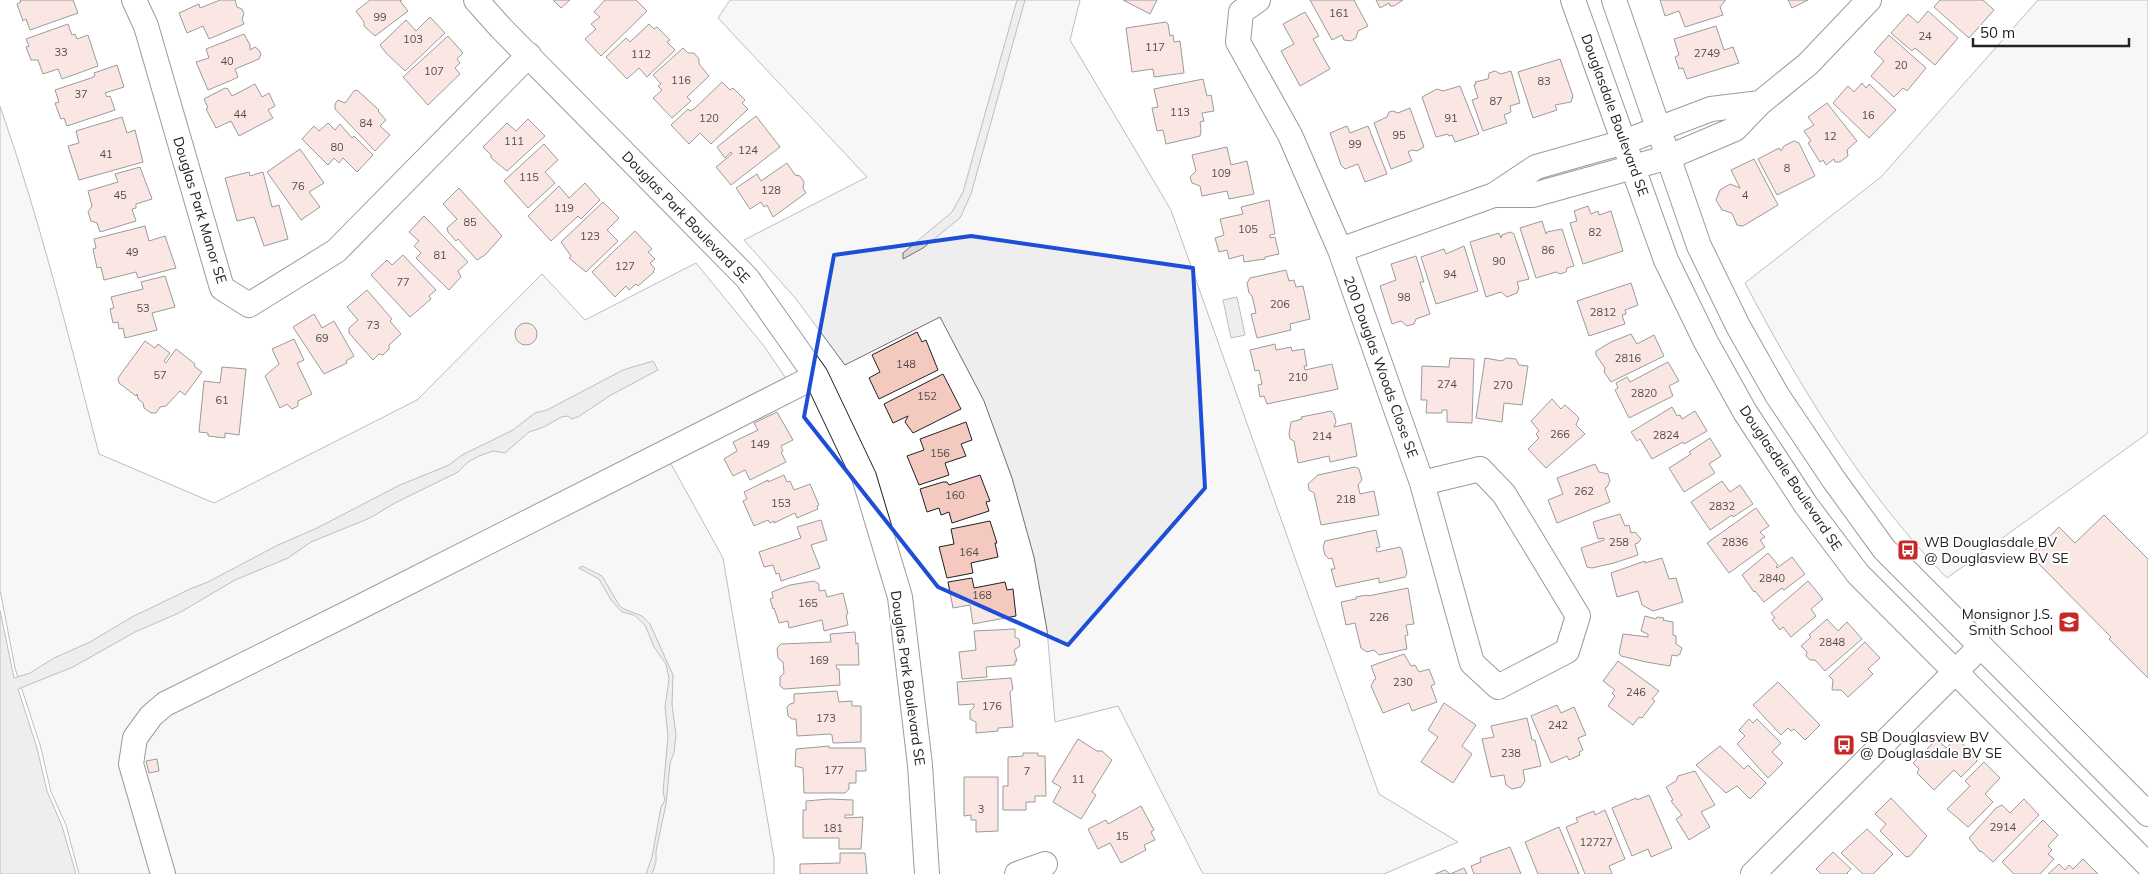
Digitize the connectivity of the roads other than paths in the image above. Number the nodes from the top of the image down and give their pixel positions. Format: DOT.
graph roads {
  1 [pos="134,0"];
  2 [pos="476,0"];
  3 [pos="1258,0"];
  4 [pos="1574,0"];
  5 [pos="1614,0"];
  6 [pos="1869,0"];
  7 [pos="529,55"];
  8 [pos="1760,103"];
  9 [pos="1659,130"];
  10 [pos="1624,142"];
  11 [pos="1669,156"];
  12 [pos="1634,166"];
  13 [pos="1494,195"];
  14 [pos="1340,250"];
  15 [pos="816,376"];
  16 [pos="1422,483"];
  17 [pos="1980,647"];
  18 [pos="1956,672"];
  19 [pos="2148,814"];
  20 [pos="1045,864"];
  21 [pos="2148,865"];
  22 [pos="162,874"];
  23 [pos="927,874"];
  24 [pos="1017,874"];
  25 [pos="1753,874"];
  1 -- 7 [label="street, Douglas Park Manor SE"];
  2 -- 7 [label="street, Douglas Park Boulevard SE"];
  3 -- 14 [label="street, 200 Douglas Woods Close SE"];
  4 -- 10 [label="street, Douglasdale Boulevard SE"];
  5 -- 9 [label="street"];
  6 -- 8 [label="street"];
  7 -- 15 [label="street, Douglas Park Boulevard SE"];
  8 -- 9 [label="street"];
  8 -- 11 [label="street"];
  9 -- 10 [label="street"];
  9 -- 11 [label="street"];
  10 -- 12 [label="street, Douglasdale Boulevard SE"];
  10 -- 13 [label="street"];
  11 -- 12 [label="street"];
  11 -- 17 [label="street"];
  12 -- 13 [label="street"];
  12 -- 18 [label="street, Douglasdale Boulevard SE"];
  13 -- 14 [label="street"];
  14 -- 16 [label="street, 200 Douglas Woods Close SE"];
  15 -- 22 [label="street"];
  15 -- 23 [label="street, Douglas Park Boulevard SE"];
  16 -- 16 [label="street, 200 Douglas Woods Close SE"];
  17 -- 18 [label="street"];
  17 -- 19 [label="street"];
  18 -- 21 [label="street, Douglasdale Boulevard SE"];
  18 -- 25 [label="street"];
  20 -- 24 [label="street"];
}
